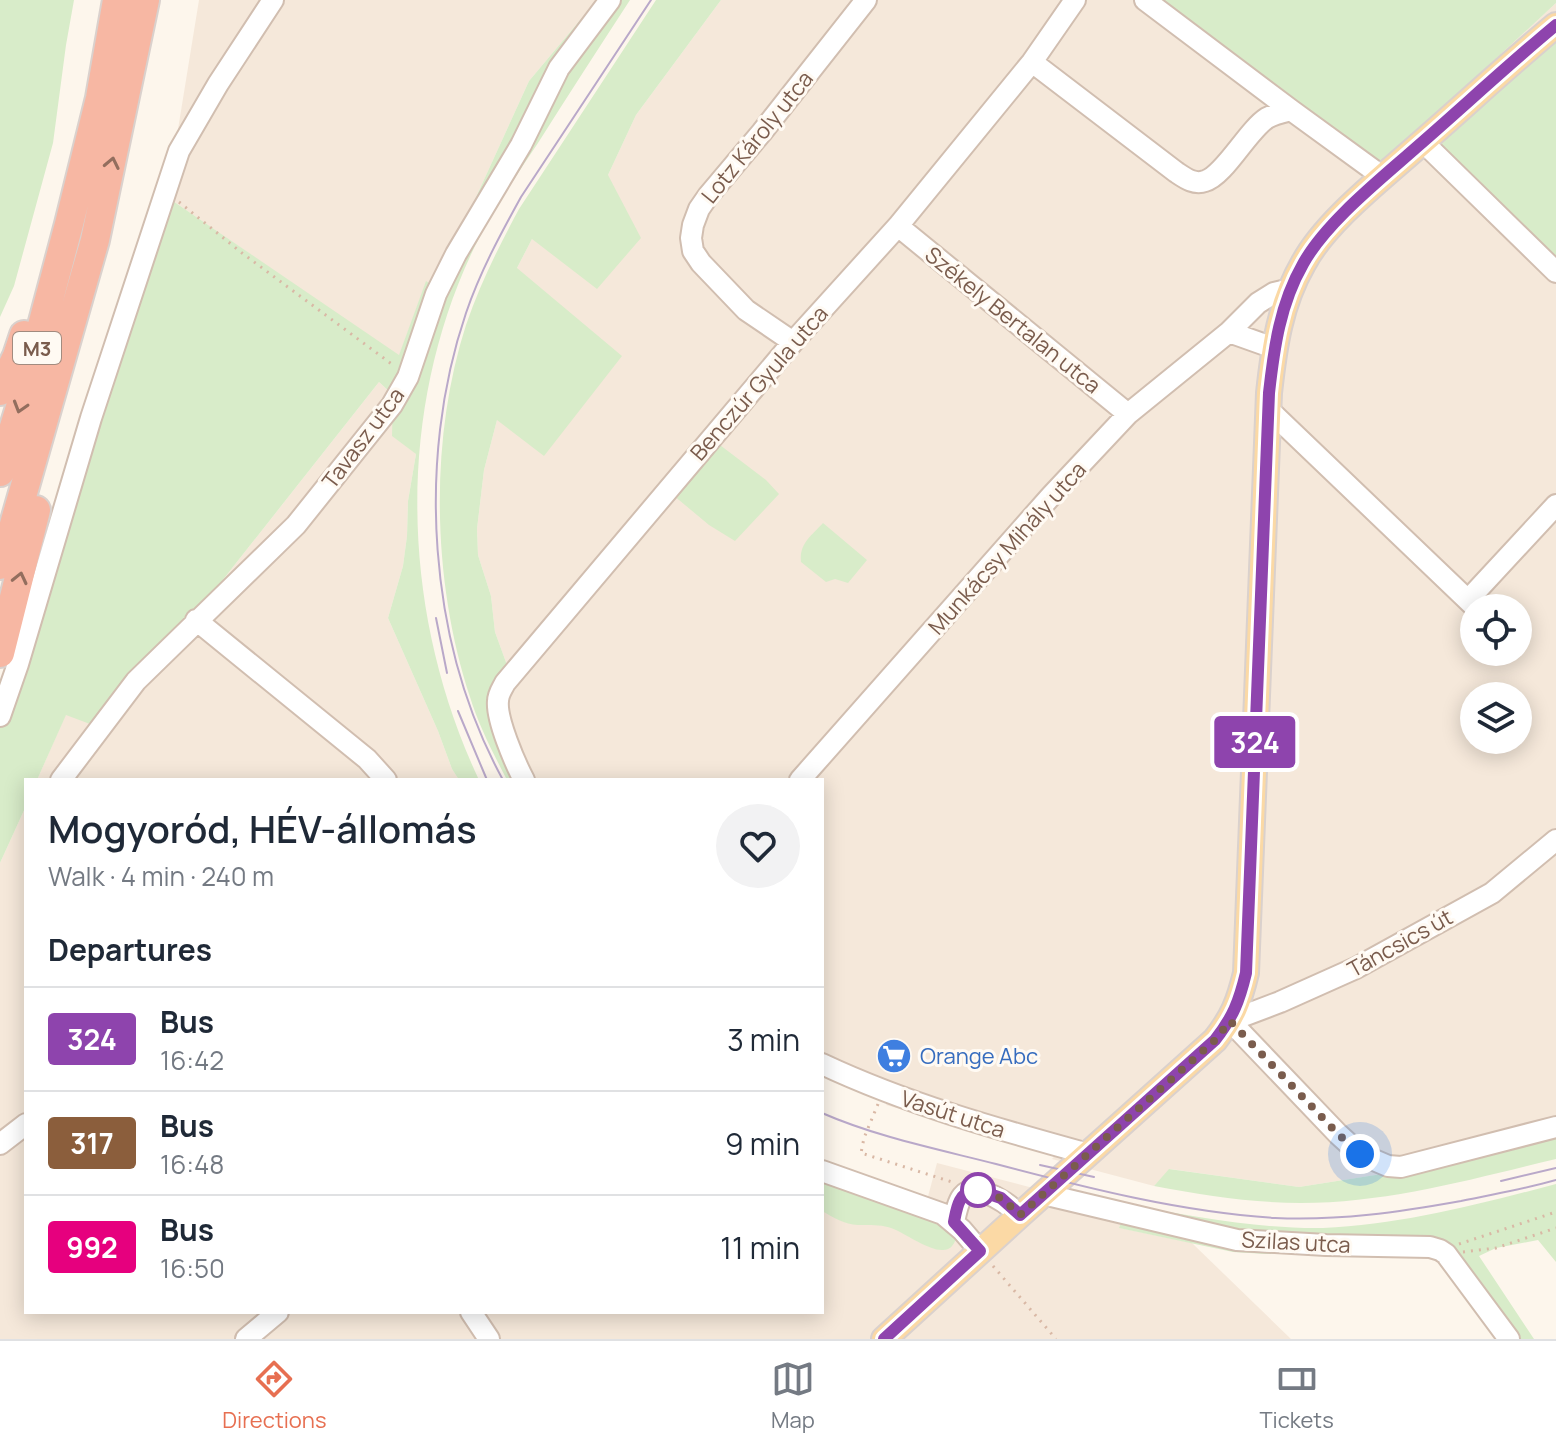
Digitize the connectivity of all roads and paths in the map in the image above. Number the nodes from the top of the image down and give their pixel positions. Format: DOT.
graph roads {
  1 [pos="117,0"];
  2 [pos="145,0"];
  3 [pos="273,0"];
  4 [pos="610,0"];
  5 [pos="866,0"];
  6 [pos="1075,0"];
  7 [pos="1145,0"];
  8 [pos="1555,28"];
  9 [pos="1032,62"];
  10 [pos="1291,110"];
  11 [pos="1423,142"];
  12 [pos="1383,177"];
  13 [pos="165,191"];
  14 [pos="69,224"];
  15 [pos="898,226"];
  16 [pos="95,240"];
  17 [pos="1556,272"];
  18 [pos="1291,289"];
  19 [pos="1229,332"];
  20 [pos="793,342"];
  21 [pos="1274,348"];
  22 [pos="408,377"];
  23 [pos="0,391"];
  24 [pos="1269,410"];
  25 [pos="1128,414"];
  26 [pos="0,472"];
  27 [pos="1556,505"];
  28 [pos="0,565"];
  29 [pos="1462,594"];
  30 [pos="1480,594"];
  31 [pos="196,620"];
  32 [pos="0,653"];
  33 [pos="0,716"];
  34 [pos="63,778"];
  35 [pos="384,778"];
  36 [pos="523,778"];
  37 [pos="802,778"];
  38 [pos="1556,840"];
  39 [pos="1230,1021"];
  40 [pos="824,1065"];
  41 [pos="882,1091"];
  42 [pos="24,1126"];
  43 [pos="1556,1127"];
  44 [pos="0,1144"];
  45 [pos="1088,1154"];
  46 [pos="824,1172"];
  47 [pos="975,1189"];
  48 [pos="1043,1194"];
  49 [pos="1556,1212"];
  50 [pos="1020,1215"];
  51 [pos="954,1222"];
  52 [pos="1556,1228"];
  53 [pos="980,1251"];
  54 [pos="1443,1252"];
  55 [pos="276,1314"];
  56 [pos="472,1314"];
  57 [pos="246,1339"];
  58 [pos="489,1339"];
  59 [pos="884,1339"];
  60 [pos="1056,1339"];
  61 [pos="1509,1339"];
  1 -- 14 [label="highway, M3"];
  16 -- 2 [label="highway, M3, one-way"];
  3 -- 13 [label="street"];
  4 -- 22 [label="street, Tavasz utca"];
  5 -- 20 [label="street, Lotz Károly utca"];
  6 -- 9 [label="street, Benczúr Gyula utca"];
  7 -- 10 [label="street"];
  8 -- 11 [label="main road"];
  9 -- 10 [label="street"];
  9 -- 15 [label="street, Benczúr Gyula utca"];
  10 -- 12 [label="street"];
  11 -- 12 [label="main road"];
  11 -- 17 [label="street"];
  12 -- 18 [label="main road"];
  13 -- 22 [label="path"];
  13 -- 33 [label="street"];
  14 -- 23 [label="highway"];
  14 -- 26 [label="highway, M3, one-way"];
  15 -- 20 [label="street, Benczúr Gyula utca"];
  15 -- 25 [label="street, Székely Bertalan utca"];
  16 -- 28 [label="highway, M3"];
  32 -- 16 [label="highway, one-way"];
  18 -- 19 [label="street, Munkácsy Mihály utca"];
  18 -- 21 [label="main road"];
  19 -- 21 [label="street"];
  19 -- 25 [label="street, Munkácsy Mihály utca"];
  20 -- 36 [label="street, Benczúr Gyula utca"];
  21 -- 24 [label="main road"];
  22 -- 31 [label="street, Tavasz utca"];
  24 -- 29 [label="street"];
  24 -- 39 [label="main road"];
  25 -- 37 [label="street, Munkácsy Mihály utca"];
  27 -- 30 [label="street"];
  31 -- 34 [label="street, Tavasz utca"];
  31 -- 35 [label="street"];
  38 -- 39 [label="street, Táncsics út"];
  39 -- 43 [label="street"];
  39 -- 45 [label="main road"];
  40 -- 41 [label="street, Vasút utca"];
  41 -- 45 [label="street, Vasút utca"];
  41 -- 47 [label="path"];
  42 -- 44 [label="street"];
  45 -- 48 [label="main road"];
  46 -- 51 [label="street"];
  47 -- 50 [label="street"];
  47 -- 51 [label="street"];
  48 -- 50 [label="main road"];
  48 -- 54 [label="street, Szilas utca"];
  49 -- 54 [label="path"];
  50 -- 53 [label="main road"];
  51 -- 53 [label="street"];
  52 -- 54 [label="path"];
  53 -- 59 [label="main road"];
  53 -- 60 [label="path"];
  54 -- 61 [label="street"];
  55 -- 57 [label="street"];
  56 -- 58 [label="street"];
}
